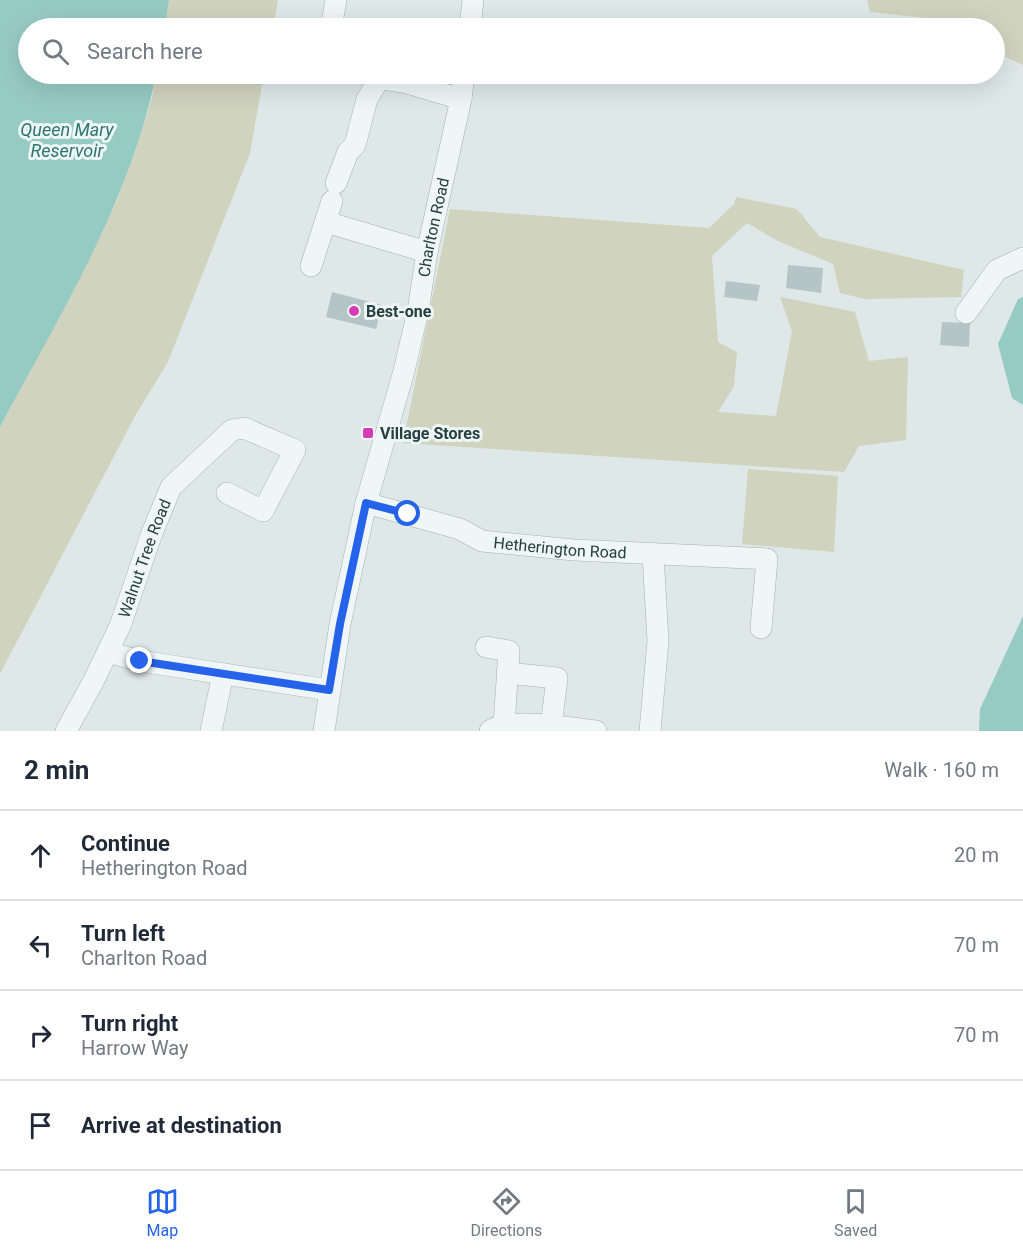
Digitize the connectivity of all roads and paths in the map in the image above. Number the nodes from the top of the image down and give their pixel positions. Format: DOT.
graph roads {
  1 [pos="336,0"];
  2 [pos="473,0"];
  3 [pos="333,18"];
  4 [pos="471,18"];
  5 [pos="373,84"];
  6 [pos="410,84"];
  7 [pos="463,84"];
  8 [pos="461,99"];
  9 [pos="326,222"];
  10 [pos="427,252"];
  11 [pos="1023,258"];
  12 [pos="311,266"];
  13 [pos="966,313"];
  14 [pos="227,493"];
  15 [pos="366,503"];
  16 [pos="653,554"];
  17 [pos="761,628"];
  18 [pos="486,647"];
  19 [pos="108,652"];
  20 [pos="507,673"];
  21 [pos="223,674"];
  22 [pos="329,690"];
  23 [pos="551,727"];
  24 [pos="497,728"];
  25 [pos="66,731"];
  26 [pos="211,731"];
  27 [pos="324,731"];
  28 [pos="596,731"];
  29 [pos="650,731"];
  1 -- 3 [label="street"];
  2 -- 4 [label="street"];
  5 -- 9 [label="street"];
  6 -- 8 [label="street"];
  7 -- 8 [label="street, Charlton Road"];
  8 -- 10 [label="street, Charlton Road"];
  9 -- 10 [label="street"];
  9 -- 12 [label="street"];
  10 -- 15 [label="street, Charlton Road"];
  11 -- 13 [label="street"];
  14 -- 19 [label="street, Walnut Tree Road"];
  15 -- 16 [label="street, Hetherington Road"];
  15 -- 22 [label="street, Charlton Road"];
  16 -- 17 [label="street, Hetherington Road"];
  16 -- 29 [label="street"];
  18 -- 20 [label="street"];
  19 -- 21 [label="street"];
  19 -- 25 [label="street, Walnut Tree Road"];
  20 -- 23 [label="street"];
  20 -- 24 [label="street"];
  21 -- 22 [label="street"];
  21 -- 26 [label="street"];
  22 -- 27 [label="street, Charlton Road"];
  23 -- 24 [label="street"];
  23 -- 28 [label="street"];
}
